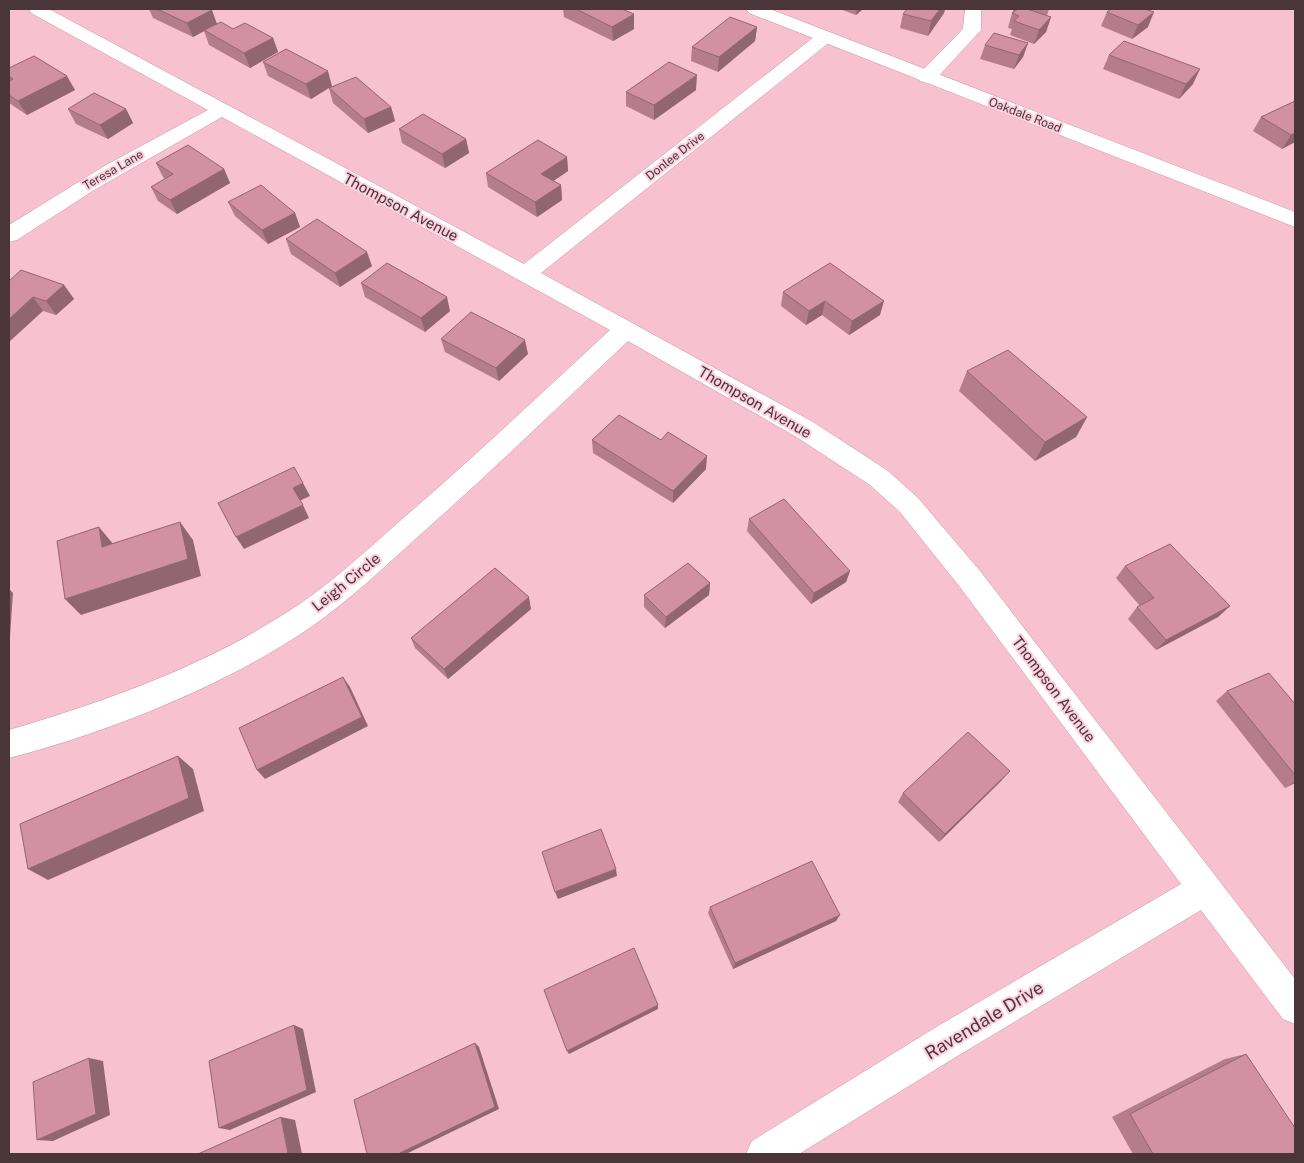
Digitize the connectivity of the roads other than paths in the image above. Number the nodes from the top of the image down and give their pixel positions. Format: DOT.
graph roads {
  1 [pos="38,9"];
  2 [pos="754,9"];
  3 [pos="973,9"];
  4 [pos="825,37"];
  5 [pos="927,77"];
  6 [pos="221,110"];
  7 [pos="1295,220"];
  8 [pos="9,235"];
  9 [pos="525,274"];
  10 [pos="626,329"];
  11 [pos="9,744"];
  12 [pos="1204,889"];
  13 [pos="1295,1007"];
  14 [pos="764,1154"];
  1 -- 6 [label="street, Thompson Avenue"];
  2 -- 4 [label="street, Oakdale Road"];
  3 -- 5 [label="street"];
  4 -- 5 [label="street, Oakdale Road"];
  4 -- 9 [label="street, Donlee Drive"];
  5 -- 7 [label="street, Oakdale Road"];
  6 -- 8 [label="street, Teresa Lane"];
  6 -- 9 [label="street, Thompson Avenue"];
  9 -- 10 [label="street, Thompson Avenue"];
  10 -- 11 [label="street, Leigh Circle"];
  10 -- 12 [label="street, Thompson Avenue"];
  12 -- 13 [label="street, Thompson Avenue"];
  12 -- 14 [label="street, Ravendale Drive"];
}
